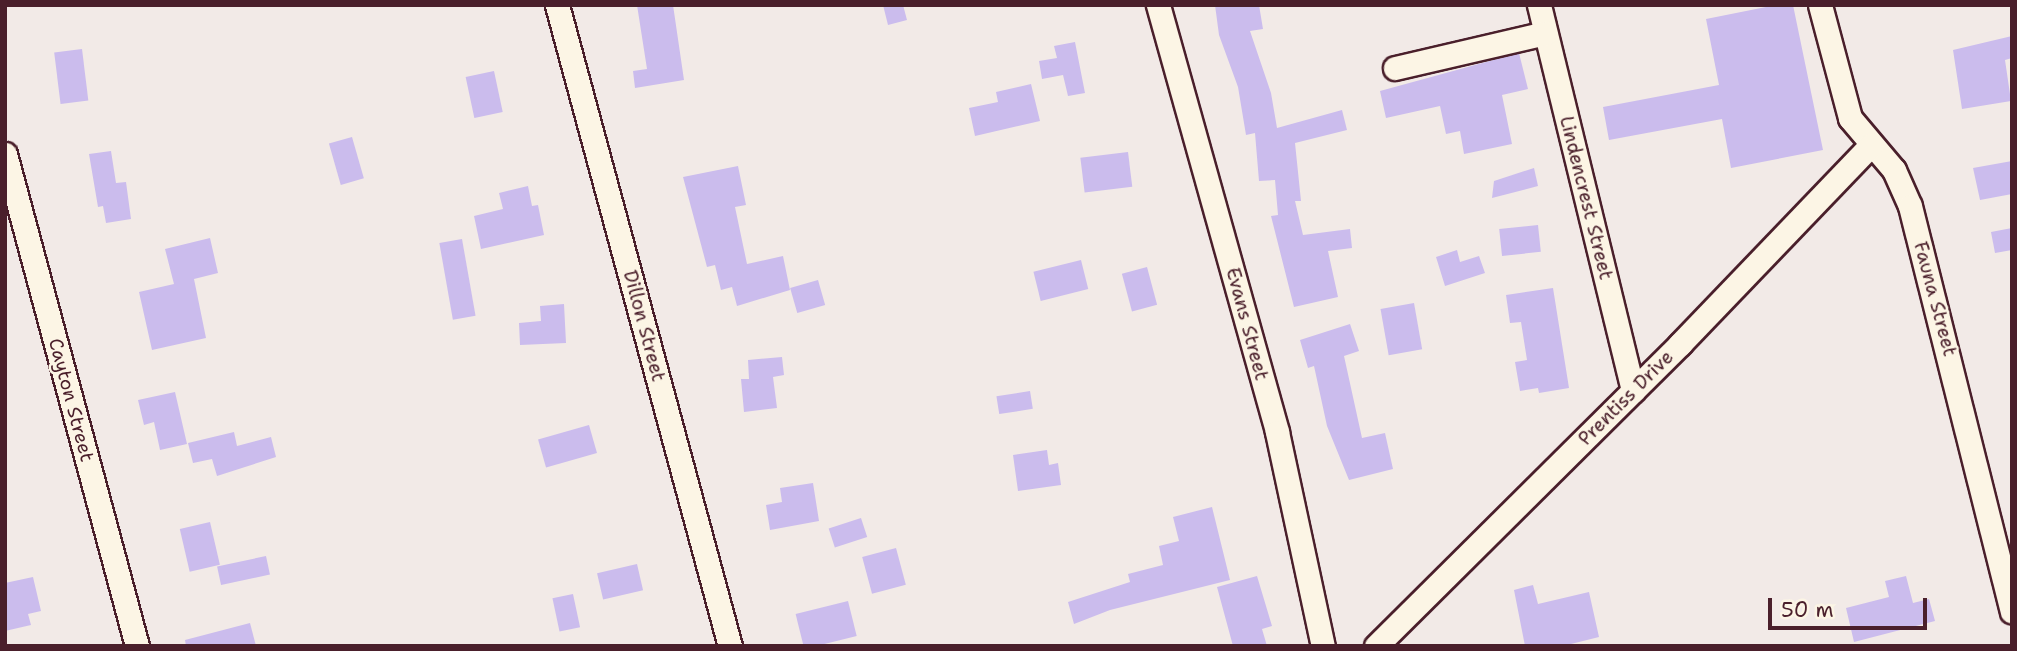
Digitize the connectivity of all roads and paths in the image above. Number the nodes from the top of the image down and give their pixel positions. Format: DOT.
graph roads {
  1 [pos="557,5"];
  2 [pos="1158,5"];
  3 [pos="1539,5"];
  4 [pos="1820,5"];
  5 [pos="1545,33"];
  6 [pos="1395,68"];
  7 [pos="1871,145"];
  8 [pos="5,154"];
  9 [pos="1633,391"];
  10 [pos="2012,611"];
  11 [pos="137,646"];
  12 [pos="730,646"];
  13 [pos="1323,646"];
  14 [pos="1376,646"];
  1 -- 12 [label="street, Dillon Street"];
  2 -- 13 [label="street, Evans Street"];
  3 -- 5 [label="street, Lindencrest Street"];
  4 -- 7 [label="street, Fauna Street"];
  5 -- 6 [label="street"];
  5 -- 9 [label="street, Lindencrest Street"];
  7 -- 9 [label="street, Prentiss Drive"];
  7 -- 10 [label="street, Fauna Street"];
  8 -- 11 [label="street, Cayton Street"];
  9 -- 14 [label="street, Prentiss Drive"];
}
